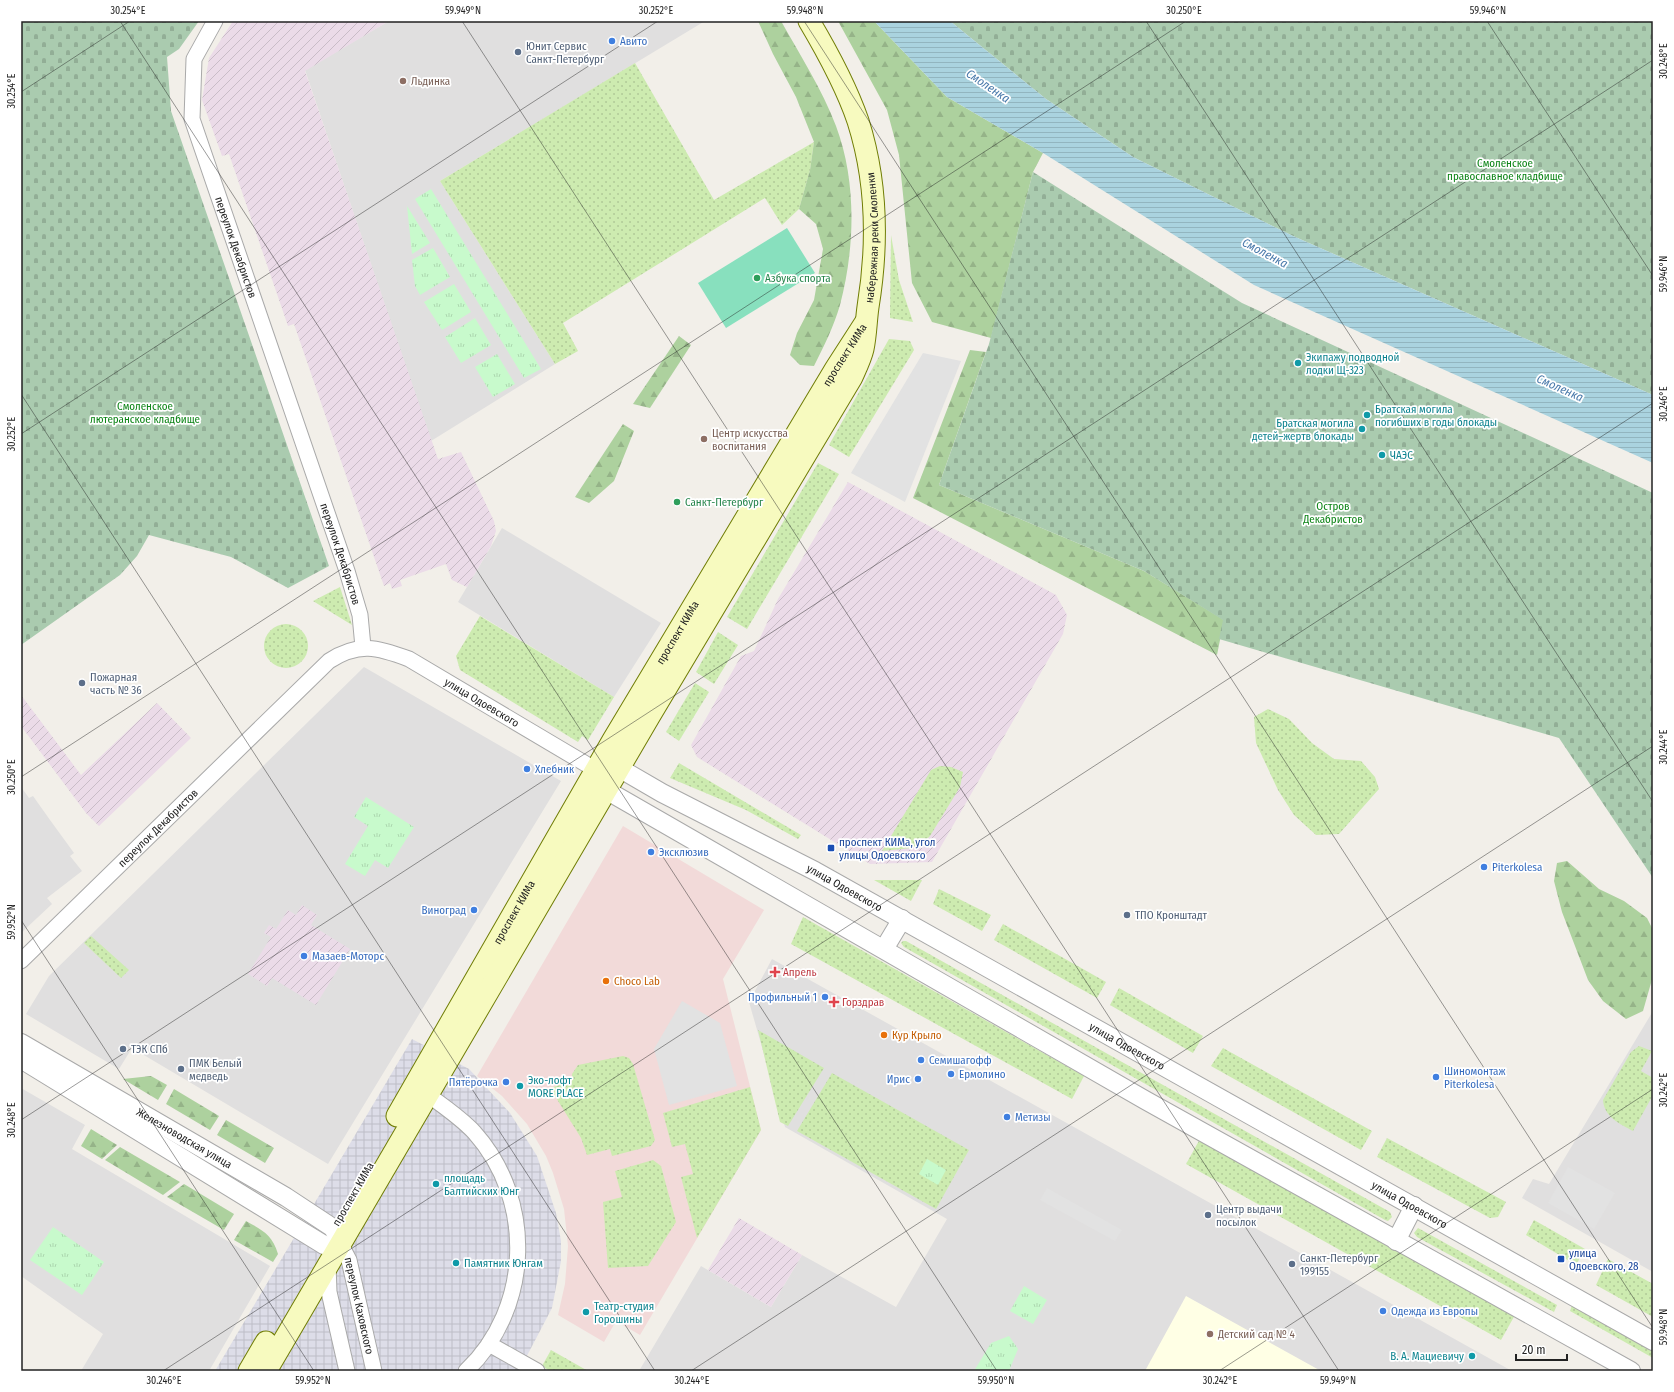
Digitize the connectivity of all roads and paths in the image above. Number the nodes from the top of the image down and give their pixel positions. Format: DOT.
graph roads {
  1 [pos="215,21"];
  2 [pos="809,21"];
  3 [pos="866,323"];
  4 [pos="363,647"];
  5 [pos="619,768"];
  6 [pos="596,770"];
  7 [pos="606,790"];
  8 [pos="902,919"];
  9 [pos="884,949"];
  10 [pos="21,961"];
  11 [pos="21,1043"];
  12 [pos="21,1059"];
  13 [pos="427,1094"];
  14 [pos="1414,1206"];
  15 [pos="1396,1241"];
  16 [pos="331,1245"];
  17 [pos="1653,1341"];
  18 [pos="489,1344"];
  19 [pos="249,1371"];
  20 [pos="266,1371"];
  21 [pos="347,1371"];
  22 [pos="374,1371"];
  23 [pos="466,1371"];
  24 [pos="537,1371"];
  25 [pos="1632,1371"];
  1 -- 4 [label="street, переулок Декабристов"];
  2 -- 3 [label="main road, набережная реки Смоленки"];
  3 -- 5 [label="main road, проспект КИМа"];
  3 -- 6 [label="main road, проспект КИМа"];
  4 -- 6 [label="street, улица Одоевского"];
  4 -- 10 [label="street, переулок Декабристов"];
  5 -- 6 [label="street"];
  5 -- 7 [label="main road, проспект КИМа"];
  5 -- 8 [label="street, улица Одоевского"];
  6 -- 7 [label="street"];
  6 -- 16 [label="main road, проспект КИМа"];
  7 -- 9 [label="street"];
  7 -- 13 [label="main road, проспект КИМа"];
  8 -- 9 [label="street"];
  8 -- 14 [label="street, улица Одоевского"];
  9 -- 15 [label="street"];
  11 -- 16 [label="street, Железноводская улица"];
  12 -- 16 [label="street, Железноводская улица"];
  13 -- 16 [label="main road, проспект КИМа"];
  13 -- 18 [label="street"];
  14 -- 15 [label="street"];
  14 -- 17 [label="street, улица Одоевского"];
  15 -- 25 [label="street"];
  16 -- 19 [label="main road, проспект КИМа"];
  16 -- 20 [label="main road, проспект КИМа"];
  16 -- 21 [label="street, переулок Каховского"];
  16 -- 22 [label="street, переулок Каховского"];
  18 -- 23 [label="street"];
  18 -- 24 [label="street"];
}
